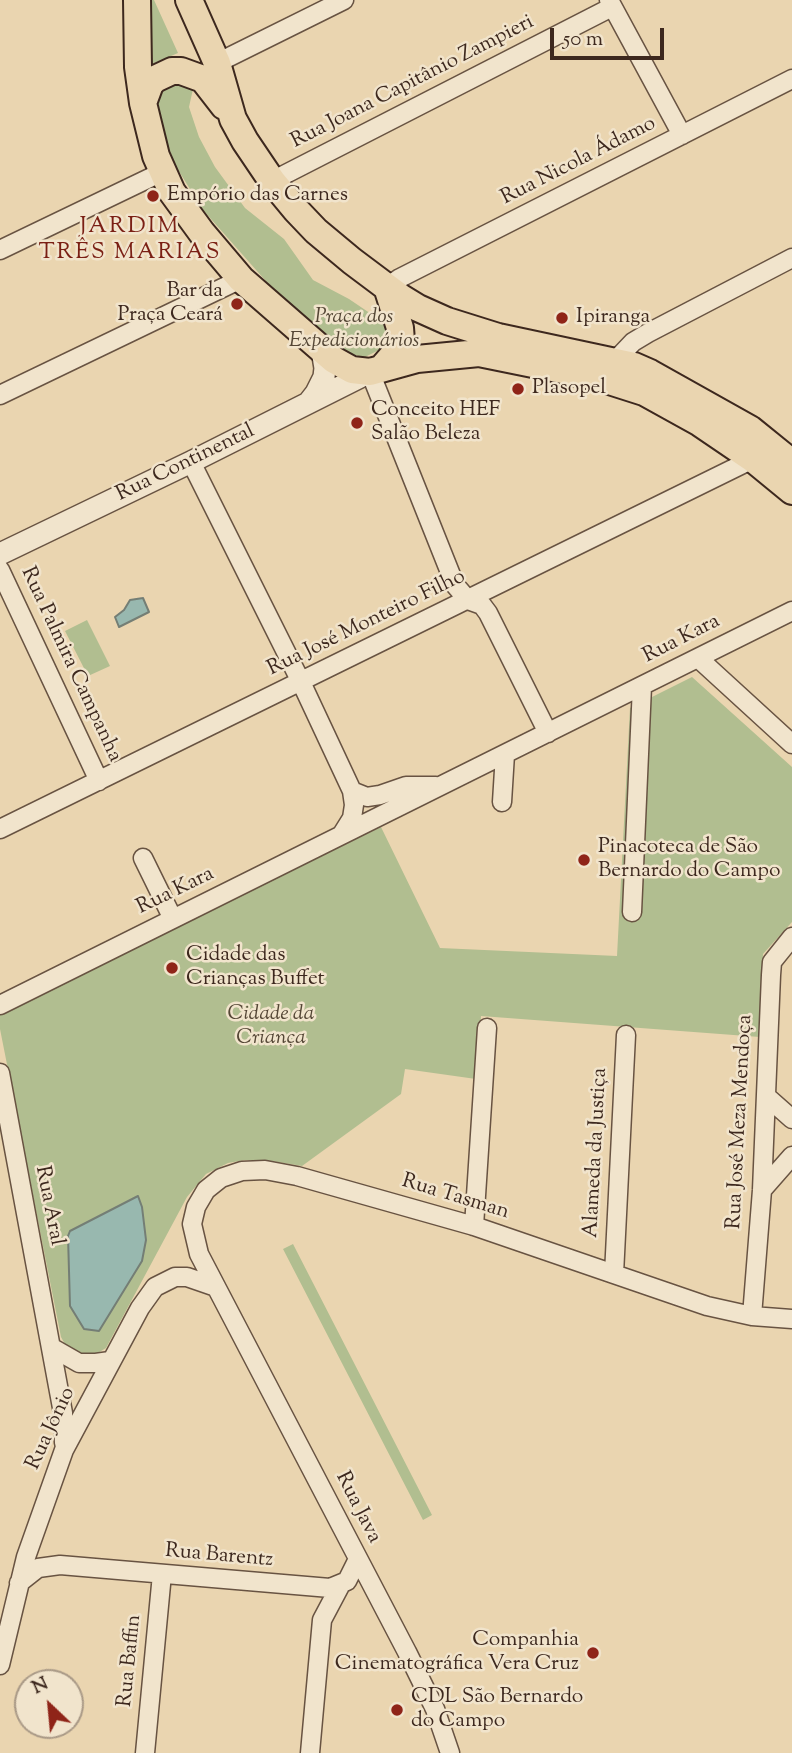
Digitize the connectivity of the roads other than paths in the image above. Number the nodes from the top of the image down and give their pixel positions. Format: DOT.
graph roads {
  1 [pos="137,0"];
  2 [pos="189,0"];
  3 [pos="344,0"];
  4 [pos="610,3"];
  5 [pos="217,63"];
  6 [pos="792,79"];
  7 [pos="143,103"];
  8 [pos="233,119"];
  9 [pos="682,135"];
  10 [pos="162,172"];
  11 [pos="272,181"];
  12 [pos="0,250"];
  13 [pos="792,258"];
  14 [pos="241,279"];
  15 [pos="387,287"];
  16 [pos="322,351"];
  17 [pos="614,362"];
  18 [pos="377,370"];
  19 [pos="0,395"];
  20 [pos="305,406"];
  21 [pos="753,459"];
  22 [pos="191,462"];
  23 [pos="792,463"];
  24 [pos="792,491"];
  25 [pos="0,554"];
  26 [pos="0,569"];
  27 [pos="468,600"];
  28 [pos="792,611"];
  29 [pos="698,658"];
  30 [pos="301,682"];
  31 [pos="642,686"];
  32 [pos="548,733"];
  33 [pos="792,744"];
  34 [pos="505,754"];
  35 [pos="99,781"];
  36 [pos="442,785"];
  37 [pos="352,791"];
  38 [pos="374,796"];
  39 [pos="502,802"];
  40 [pos="373,820"];
  41 [pos="0,829"];
  42 [pos="341,835"];
  43 [pos="143,858"];
  44 [pos="632,912"];
  45 [pos="173,919"];
  46 [pos="792,937"];
  47 [pos="0,1005"];
  48 [pos="487,1028"];
  49 [pos="626,1035"];
  50 [pos="0,1073"];
  51 [pos="766,1096"];
  52 [pos="792,1119"];
  53 [pos="792,1156"];
  54 [pos="762,1190"];
  55 [pos="474,1226"];
  56 [pos="614,1274"];
  57 [pos="216,1287"];
  58 [pos="752,1316"];
  59 [pos="792,1320"];
  60 [pos="51,1347"];
  61 [pos="110,1361"];
  62 [pos="64,1450"];
  63 [pos="35,1529"];
  64 [pos="358,1559"];
  65 [pos="60,1564"];
  66 [pos="162,1574"];
  67 [pos="19,1583"];
  68 [pos="340,1586"];
  69 [pos="305,1587"];
  70 [pos="322,1620"];
  71 [pos="0,1665"];
  72 [pos="145,1753"];
  73 [pos="310,1753"];
  74 [pos="450,1753"];
  1 -- 7 [label="main road"];
  2 -- 5 [label="main road"];
  3 -- 5 [label="street"];
  4 -- 9 [label="street"];
  4 -- 11 [label="street, Rua Joana Capitânio Zampieri"];
  5 -- 8 [label="main road"];
  6 -- 9 [label="street, Rua Nicola Ádamo"];
  7 -- 8 [label="main road"];
  7 -- 10 [label="main road"];
  8 -- 11 [label="main road"];
  9 -- 15 [label="street, Rua Nicola Ádamo"];
  10 -- 12 [label="street"];
  10 -- 14 [label="main road"];
  11 -- 15 [label="main road"];
  13 -- 17 [label="street"];
  14 -- 16 [label="main road"];
  14 -- 19 [label="street"];
  15 -- 17 [label="main road"];
  15 -- 18 [label="main road"];
  16 -- 18 [label="main road"];
  16 -- 20 [label="street"];
  17 -- 23 [label="main road"];
  18 -- 20 [label="street, Rua Continental"];
  18 -- 21 [label="main road"];
  18 -- 27 [label="street"];
  20 -- 22 [label="street, Rua Continental"];
  21 -- 24 [label="main road"];
  21 -- 27 [label="street, Rua José Monteiro Filho"];
  22 -- 25 [label="street, Rua Continental"];
  22 -- 30 [label="street"];
  26 -- 35 [label="street, Rua Palmira Campanha"];
  27 -- 30 [label="street, Rua José Monteiro Filho"];
  27 -- 32 [label="street"];
  28 -- 29 [label="street, Rua Kara"];
  29 -- 31 [label="street, Rua Kara"];
  29 -- 33 [label="street"];
  30 -- 35 [label="street, Rua José Monteiro Filho"];
  30 -- 37 [label="street"];
  31 -- 32 [label="street, Rua Kara"];
  31 -- 44 [label="street"];
  32 -- 34 [label="street, Rua Kara"];
  34 -- 36 [label="street, Rua Kara"];
  34 -- 39 [label="street"];
  35 -- 41 [label="street, Rua José Monteiro Filho"];
  36 -- 38 [label="street, Rua Kara"];
  36 -- 40 [label="street, Rua Kara"];
  37 -- 38 [label="street"];
  37 -- 42 [label="street"];
  38 -- 40 [label="street"];
  40 -- 42 [label="street, Rua Kara"];
  42 -- 45 [label="street, Rua Kara"];
  43 -- 45 [label="street"];
  45 -- 47 [label="street, Rua Kara"];
  46 -- 51 [label="street, Rua José Meza Mendoça"];
  48 -- 55 [label="street"];
  49 -- 56 [label="street, Alameda da Justiça"];
  50 -- 60 [label="street, Rua Aral"];
  51 -- 52 [label="street"];
  51 -- 54 [label="street, Rua José Meza Mendoça"];
  53 -- 54 [label="street"];
  54 -- 58 [label="street, Rua José Meza Mendoça"];
  55 -- 56 [label="street, Rua Tasman"];
  55 -- 57 [label="street, Rua Tasman"];
  56 -- 58 [label="street, Rua Tasman"];
  57 -- 61 [label="street, Rua Jônio"];
  57 -- 64 [label="street, Rua Java"];
  58 -- 59 [label="street, Rua Tasman"];
  60 -- 61 [label="street"];
  60 -- 62 [label="street, Rua Aral"];
  61 -- 62 [label="street, Rua Jônio"];
  62 -- 63 [label="street, Rua Jônio"];
  63 -- 65 [label="street"];
  63 -- 67 [label="street, Rua Jônio"];
  64 -- 68 [label="street"];
  64 -- 74 [label="street, Rua Java"];
  65 -- 66 [label="street, Rua Barentz"];
  65 -- 67 [label="street, Rua Barentz"];
  66 -- 69 [label="street, Rua Barentz"];
  66 -- 72 [label="street, Rua Baffin"];
  67 -- 71 [label="street, Rua Jônio"];
  68 -- 69 [label="street, Rua Barentz"];
  68 -- 70 [label="street"];
  69 -- 70 [label="street"];
  70 -- 73 [label="street"];
}
